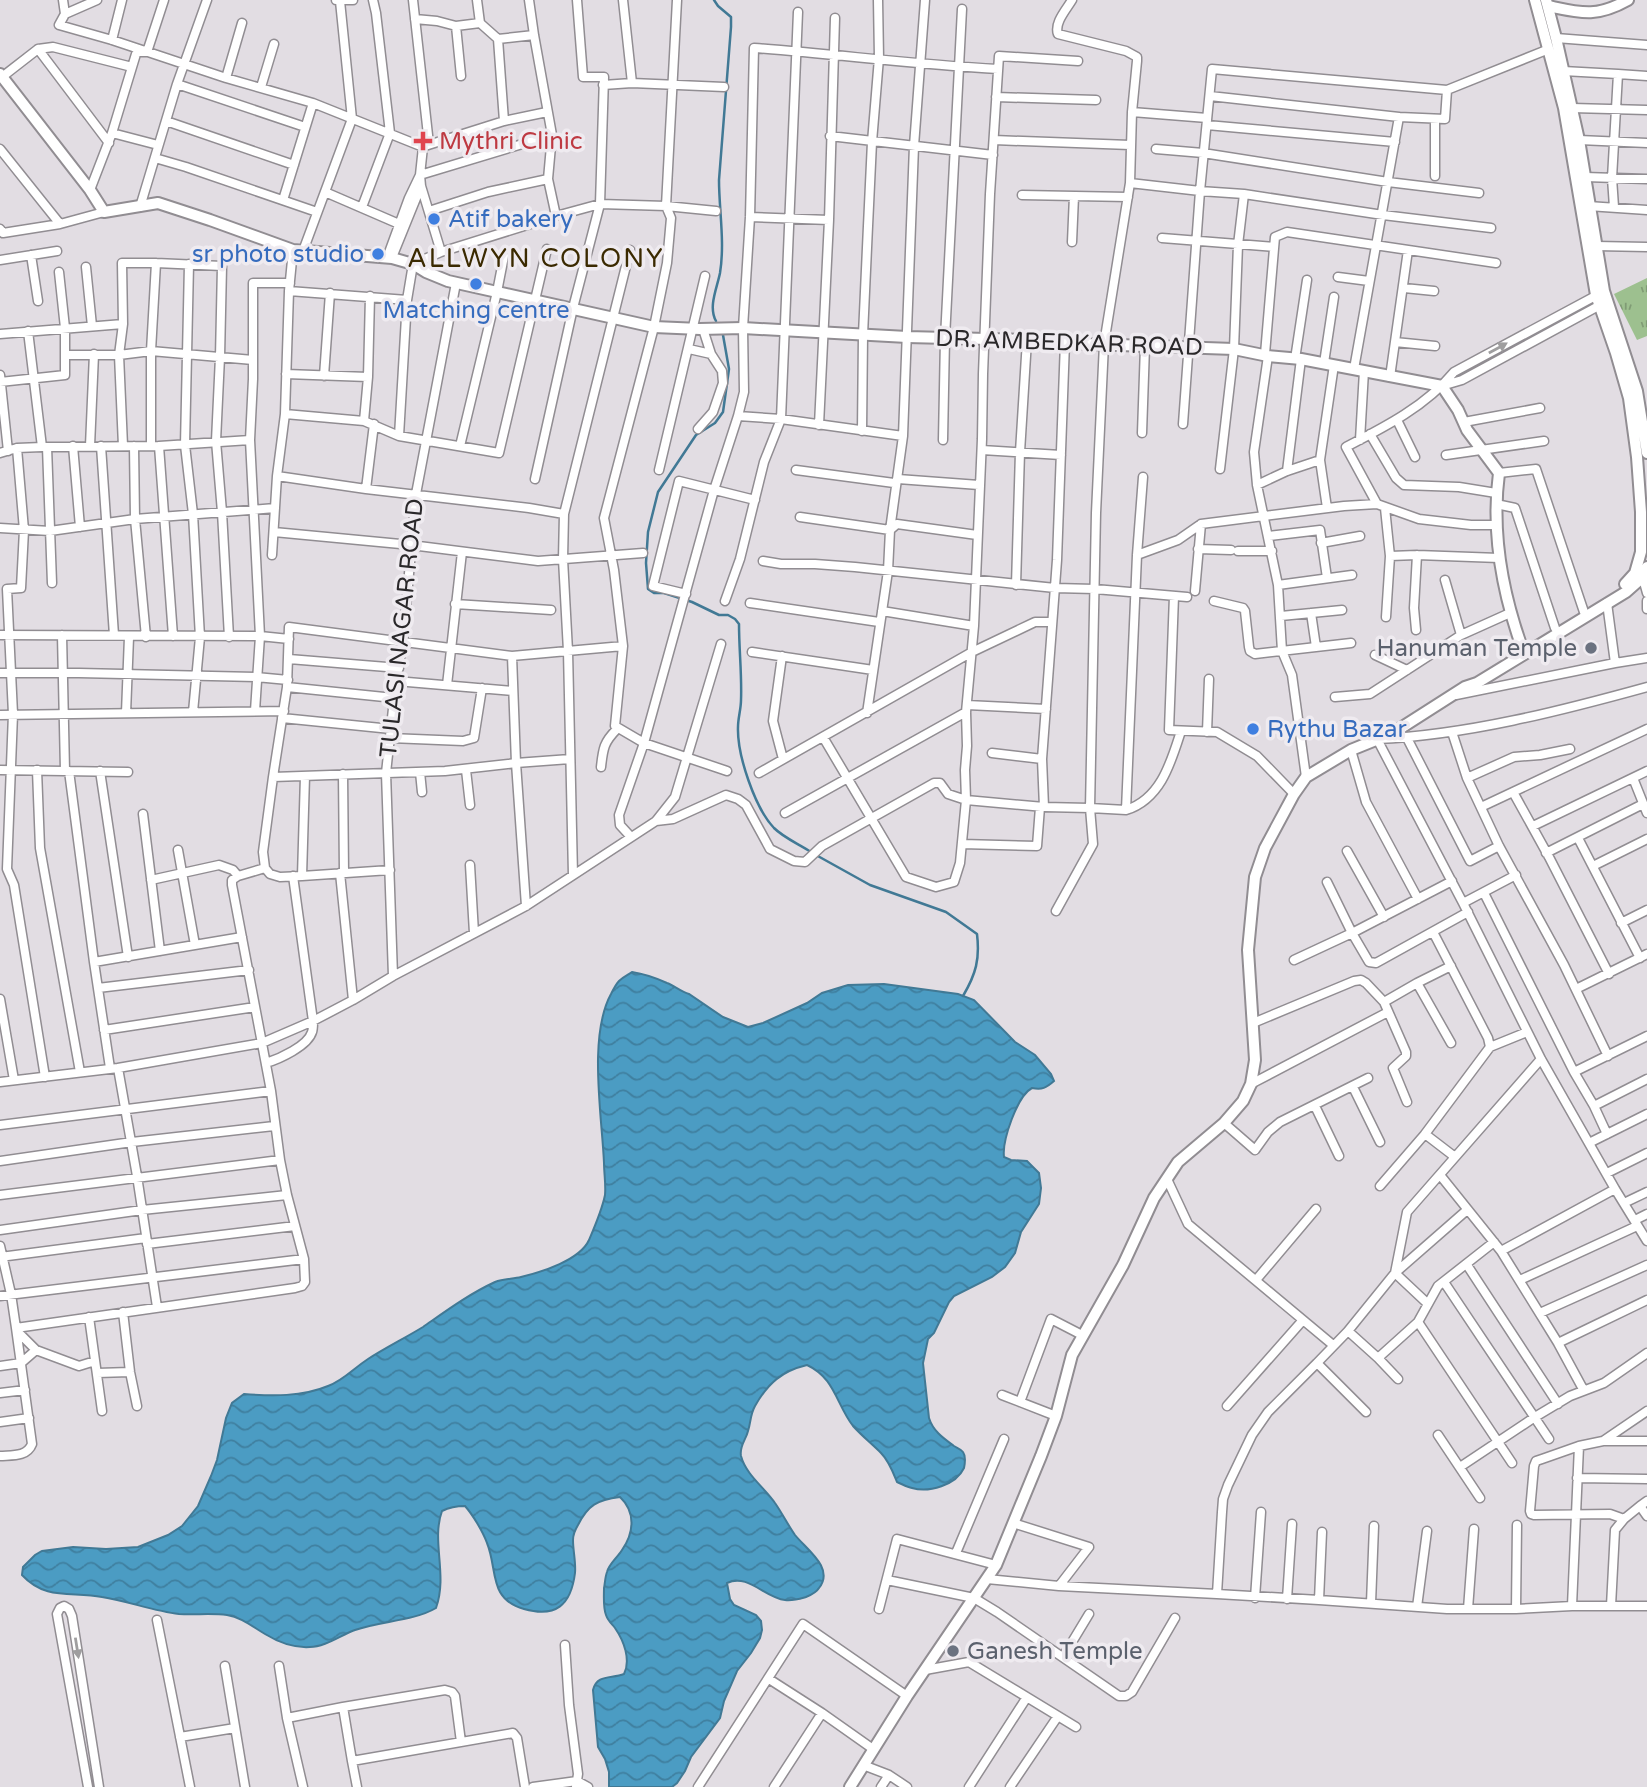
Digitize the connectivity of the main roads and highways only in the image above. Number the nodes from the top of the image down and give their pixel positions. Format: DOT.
graph roads {
  1 [pos="1535,0"];
  2 [pos="1628,0"];
  3 [pos="1547,3"];
  4 [pos="2,81"];
  5 [pos="1602,299"];
  6 [pos="1643,461"];
  7 [pos="1643,569"];
  8 [pos="1523,650"];
  9 [pos="850,1787"];
  1 -- 5 [label="main road"];
  2 -- 3 [label="main road"];
  3 -- 5 [label="main road"];
  4 -- 8 [label="main road, DR. AMBEDKAR ROAD"];
  5 -- 6 [label="main road"];
  6 -- 7 [label="main road"];
  7 -- 8 [label="main road"];
  7 -- 8 [label="main road"];
  8 -- 9 [label="main road"];
}
